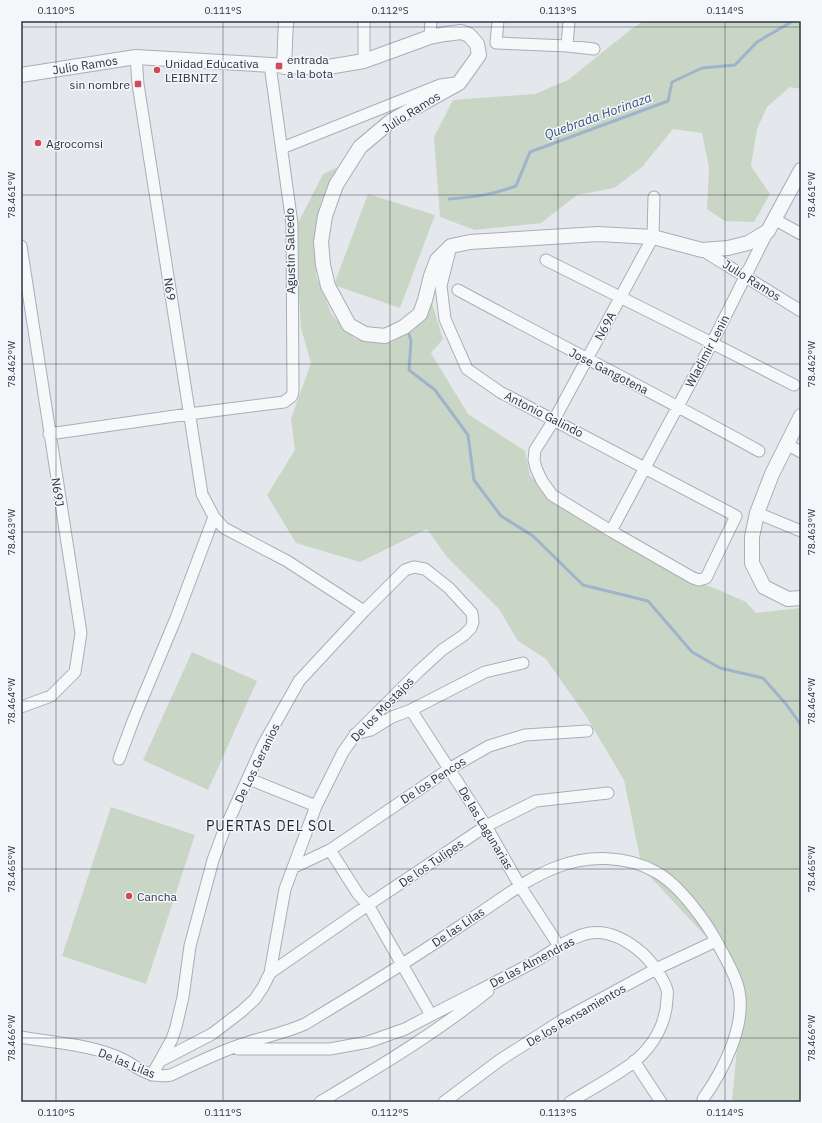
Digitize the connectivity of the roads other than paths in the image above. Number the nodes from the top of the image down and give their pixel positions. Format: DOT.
graph roads {
  1 [pos="286,21"];
  2 [pos="364,21"];
  3 [pos="431,21"];
  4 [pos="498,21"];
  5 [pos="569,21"];
  6 [pos="430,37"];
  7 [pos="496,43"];
  8 [pos="477,44"];
  9 [pos="567,46"];
  10 [pos="594,49"];
  11 [pos="136,57"];
  12 [pos="364,62"];
  13 [pos="270,65"];
  14 [pos="284,67"];
  15 [pos="21,75"];
  16 [pos="459,83"];
  17 [pos="282,148"];
  18 [pos="801,170"];
  19 [pos="654,197"];
  20 [pos="771,225"];
  21 [pos="801,234"];
  22 [pos="653,237"];
  23 [pos="21,246"];
  24 [pos="451,246"];
  25 [pos="702,250"];
  26 [pos="546,260"];
  27 [pos="746,276"];
  28 [pos="458,290"];
  29 [pos="621,297"];
  30 [pos="801,311"];
  31 [pos="712,343"];
  32 [pos="586,360"];
  33 [pos="794,385"];
  34 [pos="678,407"];
  35 [pos="189,414"];
  36 [pos="801,416"];
  37 [pos="554,420"];
  38 [pos="49,434"];
  39 [pos="786,444"];
  40 [pos="759,451"];
  41 [pos="801,452"];
  42 [pos="645,467"];
  43 [pos="757,513"];
  44 [pos="214,517"];
  45 [pos="611,531"];
  46 [pos="801,531"];
  47 [pos="405,570"];
  48 [pos="801,598"];
  49 [pos="364,611"];
  50 [pos="523,663"];
  51 [pos="21,707"];
  52 [pos="411,710"];
  53 [pos="587,731"];
  54 [pos="355,734"];
  55 [pos="120,759"];
  56 [pos="449,769"];
  57 [pos="249,779"];
  58 [pos="608,793"];
  59 [pos="316,806"];
  60 [pos="486,826"];
  61 [pos="330,850"];
  62 [pos="294,867"];
  63 [pos="520,886"];
  64 [pos="368,905"];
  65 [pos="716,941"];
  66 [pos="559,946"];
  67 [pos="402,965"];
  68 [pos="656,969"];
  69 [pos="270,974"];
  70 [pos="505,977"];
  71 [pos="431,1015"];
  72 [pos="21,1037"];
  73 [pos="226,1050"];
  74 [pos="160,1061"];
  75 [pos="634,1061"];
  76 [pos="152,1075"];
  77 [pos="703,1099"];
  78 [pos="320,1102"];
  79 [pos="444,1102"];
  80 [pos="570,1102"];
  81 [pos="661,1102"];
  1 -- 14 [label="street"];
  2 -- 12 [label="street"];
  3 -- 6 [label="street"];
  4 -- 7 [label="street"];
  5 -- 9 [label="street"];
  6 -- 8 [label="street, Julio Ramos"];
  6 -- 12 [label="street, Julio Ramos"];
  7 -- 8 [label="street"];
  7 -- 9 [label="street"];
  8 -- 16 [label="street, Julio Ramos"];
  9 -- 10 [label="street"];
  11 -- 13 [label="street, Julio Ramos"];
  11 -- 15 [label="street, Julio Ramos"];
  11 -- 35 [label="street, N69"];
  12 -- 14 [label="street, Julio Ramos"];
  13 -- 14 [label="street, Julio Ramos"];
  13 -- 17 [label="street, Agustin Salcedo"];
  16 -- 17 [label="street"];
  16 -- 24 [label="street, Julio Ramos"];
  17 -- 35 [label="street, Agustin Salcedo"];
  18 -- 20 [label="street, Wladimir Lenin"];
  19 -- 22 [label="street, N69A"];
  20 -- 21 [label="street"];
  20 -- 25 [label="street, Julio Ramos"];
  20 -- 27 [label="street, Wladimir Lenin"];
  22 -- 24 [label="street, Julio Ramos"];
  22 -- 25 [label="street, Julio Ramos"];
  22 -- 29 [label="street, N69A"];
  23 -- 38 [label="street, N69J"];
  24 -- 37 [label="street, Antonio Galindo"];
  25 -- 27 [label="street, Julio Ramos"];
  26 -- 29 [label="street"];
  27 -- 30 [label="street, Julio Ramos"];
  27 -- 31 [label="street, Wladimir Lenin"];
  28 -- 32 [label="street, Jose Gangotena"];
  29 -- 31 [label="street"];
  29 -- 32 [label="street, N69A"];
  31 -- 33 [label="street"];
  31 -- 34 [label="street, Wladimir Lenin"];
  32 -- 34 [label="street, Jose Gangotena"];
  32 -- 37 [label="street, N69A"];
  34 -- 40 [label="street, Jose Gangotena"];
  34 -- 42 [label="street, Wladimir Lenin"];
  35 -- 38 [label="street"];
  35 -- 44 [label="street, N69"];
  36 -- 39 [label="street"];
  37 -- 42 [label="street, Antonio Galindo"];
  37 -- 45 [label="street, N69A"];
  38 -- 51 [label="street, N69J"];
  39 -- 41 [label="street"];
  39 -- 43 [label="street"];
  42 -- 45 [label="street, Wladimir Lenin"];
  42 -- 45 [label="street, Antonio Galindo"];
  43 -- 46 [label="street"];
  43 -- 48 [label="street"];
  44 -- 49 [label="street"];
  44 -- 55 [label="street"];
  47 -- 49 [label="street, De Los Geranios"];
  47 -- 54 [label="street, De los Mostajos"];
  49 -- 57 [label="street, De Los Geranios"];
  50 -- 52 [label="street"];
  52 -- 54 [label="street"];
  52 -- 56 [label="street, De las Lagunarias"];
  53 -- 56 [label="street, De los Pencos"];
  54 -- 59 [label="street, De los Mostajos"];
  56 -- 60 [label="street, De las Lagunarias"];
  56 -- 61 [label="street, De los Pencos"];
  57 -- 59 [label="street"];
  57 -- 74 [label="street, De Los Geranios"];
  58 -- 60 [label="street, De los Tulipes"];
  59 -- 62 [label="street, De los Mostajos"];
  60 -- 63 [label="street, De las Lagunarias"];
  60 -- 64 [label="street, De los Tulipes"];
  61 -- 62 [label="street, De los Pencos"];
  61 -- 64 [label="street"];
  62 -- 69 [label="street, De los Mostajos"];
  63 -- 65 [label="street, De las Lilas"];
  63 -- 66 [label="street, De las Lagunarias"];
  63 -- 67 [label="street, De las Lilas"];
  64 -- 67 [label="street"];
  64 -- 69 [label="street, De los Tulipes"];
  65 -- 68 [label="street, De los Pensamientos"];
  65 -- 77 [label="street, De las Lilas"];
  66 -- 68 [label="street, De las Almendras"];
  66 -- 70 [label="street, De las Almendras"];
  67 -- 71 [label="street"];
  67 -- 73 [label="street, De las Lilas"];
  68 -- 75 [label="street, De las Almendras"];
  68 -- 79 [label="street, De los Pensamientos"];
  69 -- 74 [label="street, De los Mostajos"];
  70 -- 71 [label="street, De las Almendras"];
  70 -- 78 [label="street"];
  71 -- 73 [label="street, De las Almendras"];
  72 -- 76 [label="street, De las Lilas"];
  73 -- 76 [label="street, De las Lilas"];
  74 -- 76 [label="street, De Los Geranios"];
  75 -- 80 [label="street, De las Almendras"];
  75 -- 81 [label="street"];
}
